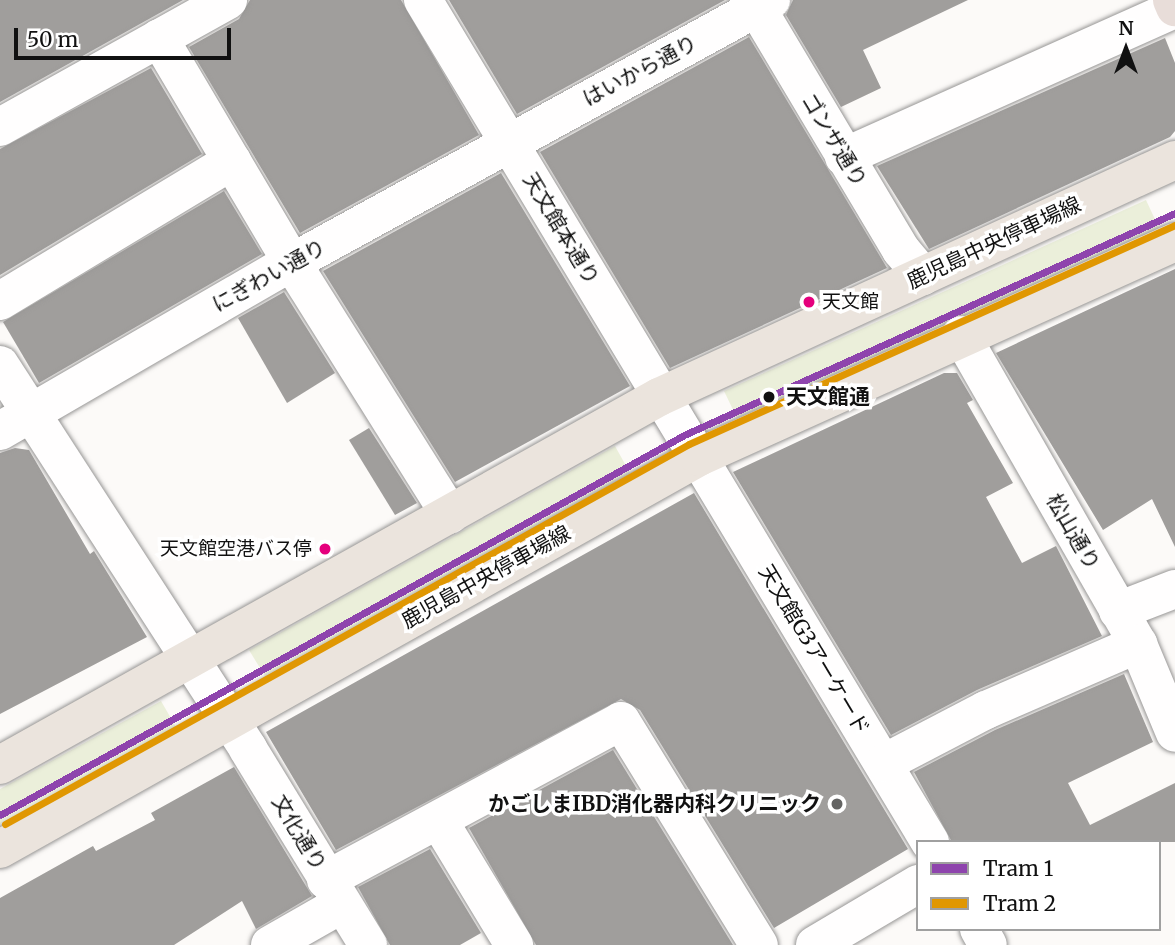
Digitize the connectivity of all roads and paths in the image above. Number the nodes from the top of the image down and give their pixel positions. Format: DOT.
graph roads {
  1 [pos="228,0"];
  2 [pos="423,0"];
  3 [pos="1172,0"];
  4 [pos="760,3"];
  5 [pos="1175,8"];
  6 [pos="159,38"];
  7 [pos="0,127"];
  8 [pos="509,142"];
  9 [pos="844,157"];
  10 [pos="1175,160"];
  11 [pos="232,161"];
  12 [pos="1175,242"];
  13 [pos="292,263"];
  14 [pos="923,276"];
  15 [pos="0,301"];
  16 [pos="961,335"];
  17 [pos="0,365"];
  18 [pos="659,397"];
  19 [pos="15,422"];
  20 [pos="699,457"];
  21 [pos="450,515"];
  22 [pos="1175,589"];
  23 [pos="1118,611"];
  24 [pos="1138,644"];
  25 [pos="190,661"];
  26 [pos="229,721"];
  27 [pos="1175,733"];
  28 [pos="884,763"];
  29 [pos="0,765"];
  30 [pos="439,821"];
  31 [pos="929,840"];
  32 [pos="0,849"];
  33 [pos="916,885"];
  34 [pos="334,892"];
  35 [pos="270,945"];
  36 [pos="368,945"];
  37 [pos="514,945"];
  38 [pos="759,945"];
  39 [pos="815,945"];
  1 -- 6 [label="street"];
  2 -- 8 [label="street, 天文館本通り"];
  3 -- 5 [label="highway"];
  4 -- 8 [label="street, はいから通り"];
  4 -- 9 [label="street, ゴンザ通り"];
  5 -- 9 [label="street"];
  6 -- 7 [label="street"];
  6 -- 11 [label="street"];
  8 -- 13 [label="street, にぎわい通り"];
  8 -- 18 [label="street, 天文館本通り"];
  9 -- 14 [label="street, ゴンザ通り"];
  10 -- 14 [label="main road, 鹿児島中央停車場線"];
  11 -- 13 [label="street"];
  11 -- 15 [label="street"];
  12 -- 16 [label="main road, 鹿児島中央停車場線"];
  13 -- 19 [label="street, にぎわい通り"];
  13 -- 21 [label="street"];
  14 -- 18 [label="main road, 鹿児島中央停車場線"];
  16 -- 20 [label="main road, 鹿児島中央停車場線"];
  16 -- 23 [label="street, 松山通り"];
  17 -- 19 [label="street, 文化通り"];
  18 -- 20 [label="street, 天文館本通り"];
  18 -- 21 [label="main road, 鹿児島中央停車場線"];
  19 -- 25 [label="street, 文化通り"];
  20 -- 26 [label="main road, 鹿児島中央停車場線"];
  20 -- 28 [label="street, 天文館G3アーケード"];
  21 -- 25 [label="main road, 鹿児島中央停車場線"];
  22 -- 23 [label="street"];
  23 -- 24 [label="street, 松山通り"];
  24 -- 27 [label="street, 松山通り"];
  24 -- 28 [label="street"];
  25 -- 26 [label="street, 文化通り"];
  25 -- 29 [label="main road, 鹿児島中央停車場線"];
  26 -- 32 [label="main road, 鹿児島中央停車場線"];
  26 -- 34 [label="street, 文化通り"];
  28 -- 31 [label="street, 天文館G3アーケード"];
  30 -- 34 [label="street"];
  30 -- 37 [label="street"];
  30 -- 38 [label="street"];
  33 -- 39 [label="street"];
  34 -- 35 [label="street"];
  34 -- 36 [label="street, 文化通り"];
}
